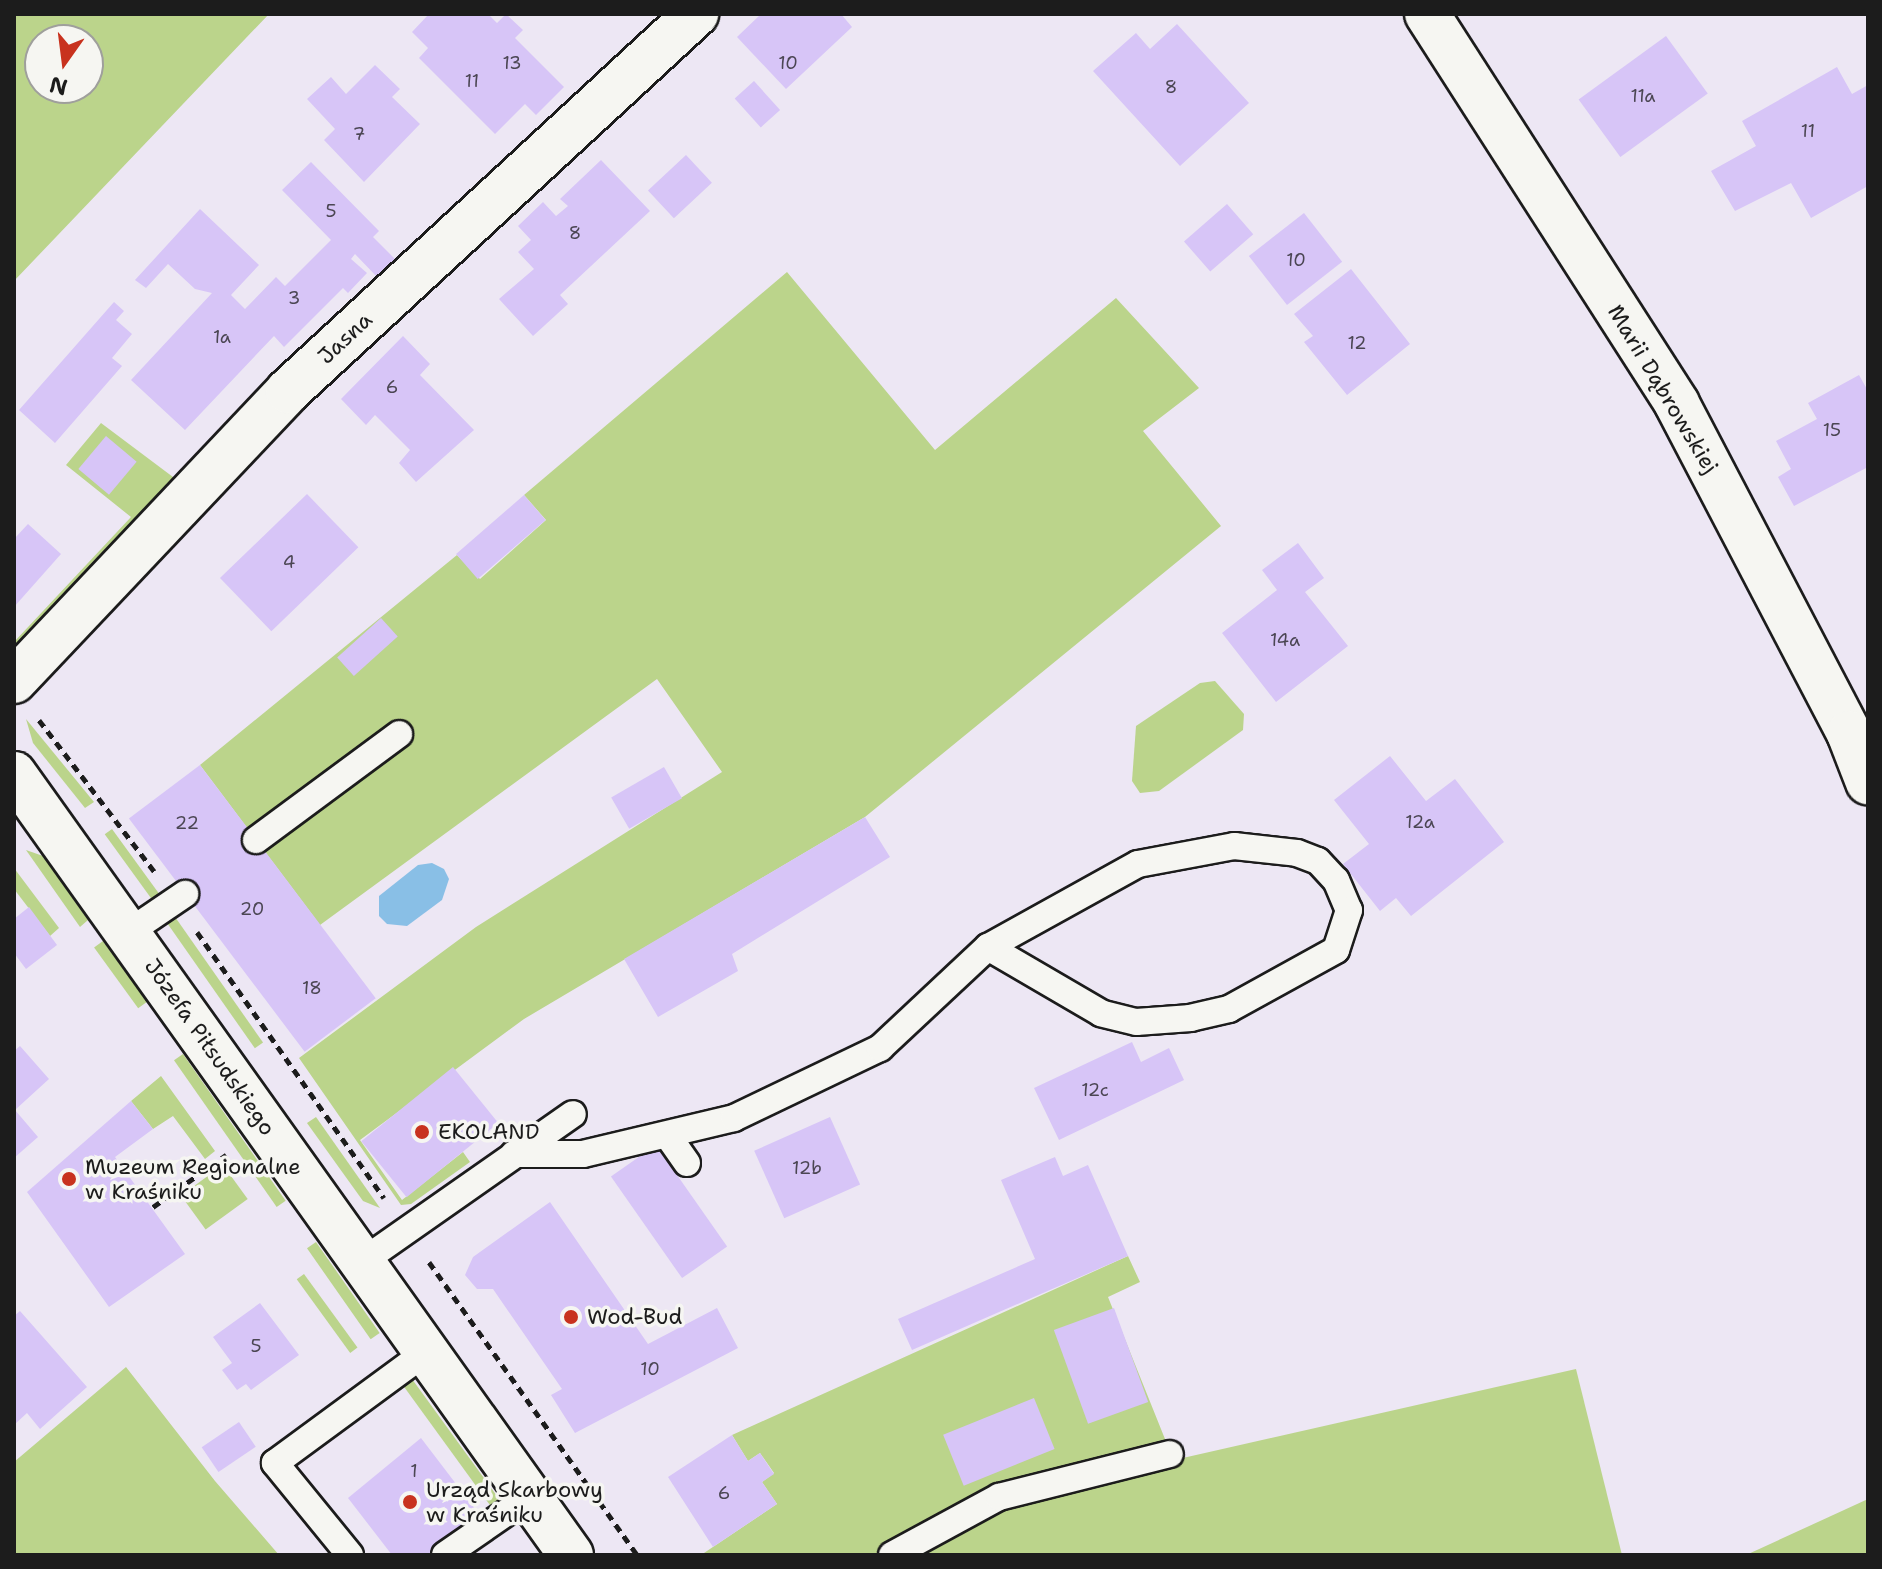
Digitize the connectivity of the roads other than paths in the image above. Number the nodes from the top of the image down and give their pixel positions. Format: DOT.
graph roads {
  1 [pos="696,14"];
  2 [pos="1427,14"];
  3 [pos="24,698"];
  4 [pos="399,734"];
  5 [pos="1868,782"];
  6 [pos="21,797"];
  7 [pos="256,840"];
  8 [pos="180,897"];
  9 [pos="129,932"];
  10 [pos="988,947"];
  11 [pos="573,1114"];
  12 [pos="668,1136"];
  13 [pos="514,1154"];
  14 [pos="687,1163"];
  15 [pos="363,1261"];
  16 [pos="426,1352"];
  17 [pos="1170,1454"];
  18 [pos="529,1497"];
  19 [pos="350,1555"];
  20 [pos="445,1555"];
  21 [pos="571,1555"];
  22 [pos="892,1555"];
  1 -- 3 [label="street, Jasna"];
  2 -- 5 [label="street, Marii Dąbrowskiej"];
  4 -- 7 [label="lane"];
  6 -- 9 [label="street, Józefa Piłsudskiego"];
  8 -- 9 [label="lane"];
  9 -- 15 [label="street, Józefa Piłsudskiego"];
  10 -- 10 [label="lane"];
  10 -- 12 [label="lane"];
  11 -- 13 [label="lane"];
  12 -- 13 [label="lane"];
  12 -- 14 [label="lane"];
  13 -- 15 [label="lane"];
  15 -- 16 [label="street, Józefa Piłsudskiego"];
  16 -- 18 [label="street, Józefa Piłsudskiego"];
  16 -- 19 [label="lane"];
  17 -- 22 [label="lane"];
  18 -- 20 [label="lane"];
  18 -- 21 [label="street, Józefa Piłsudskiego"];
}
